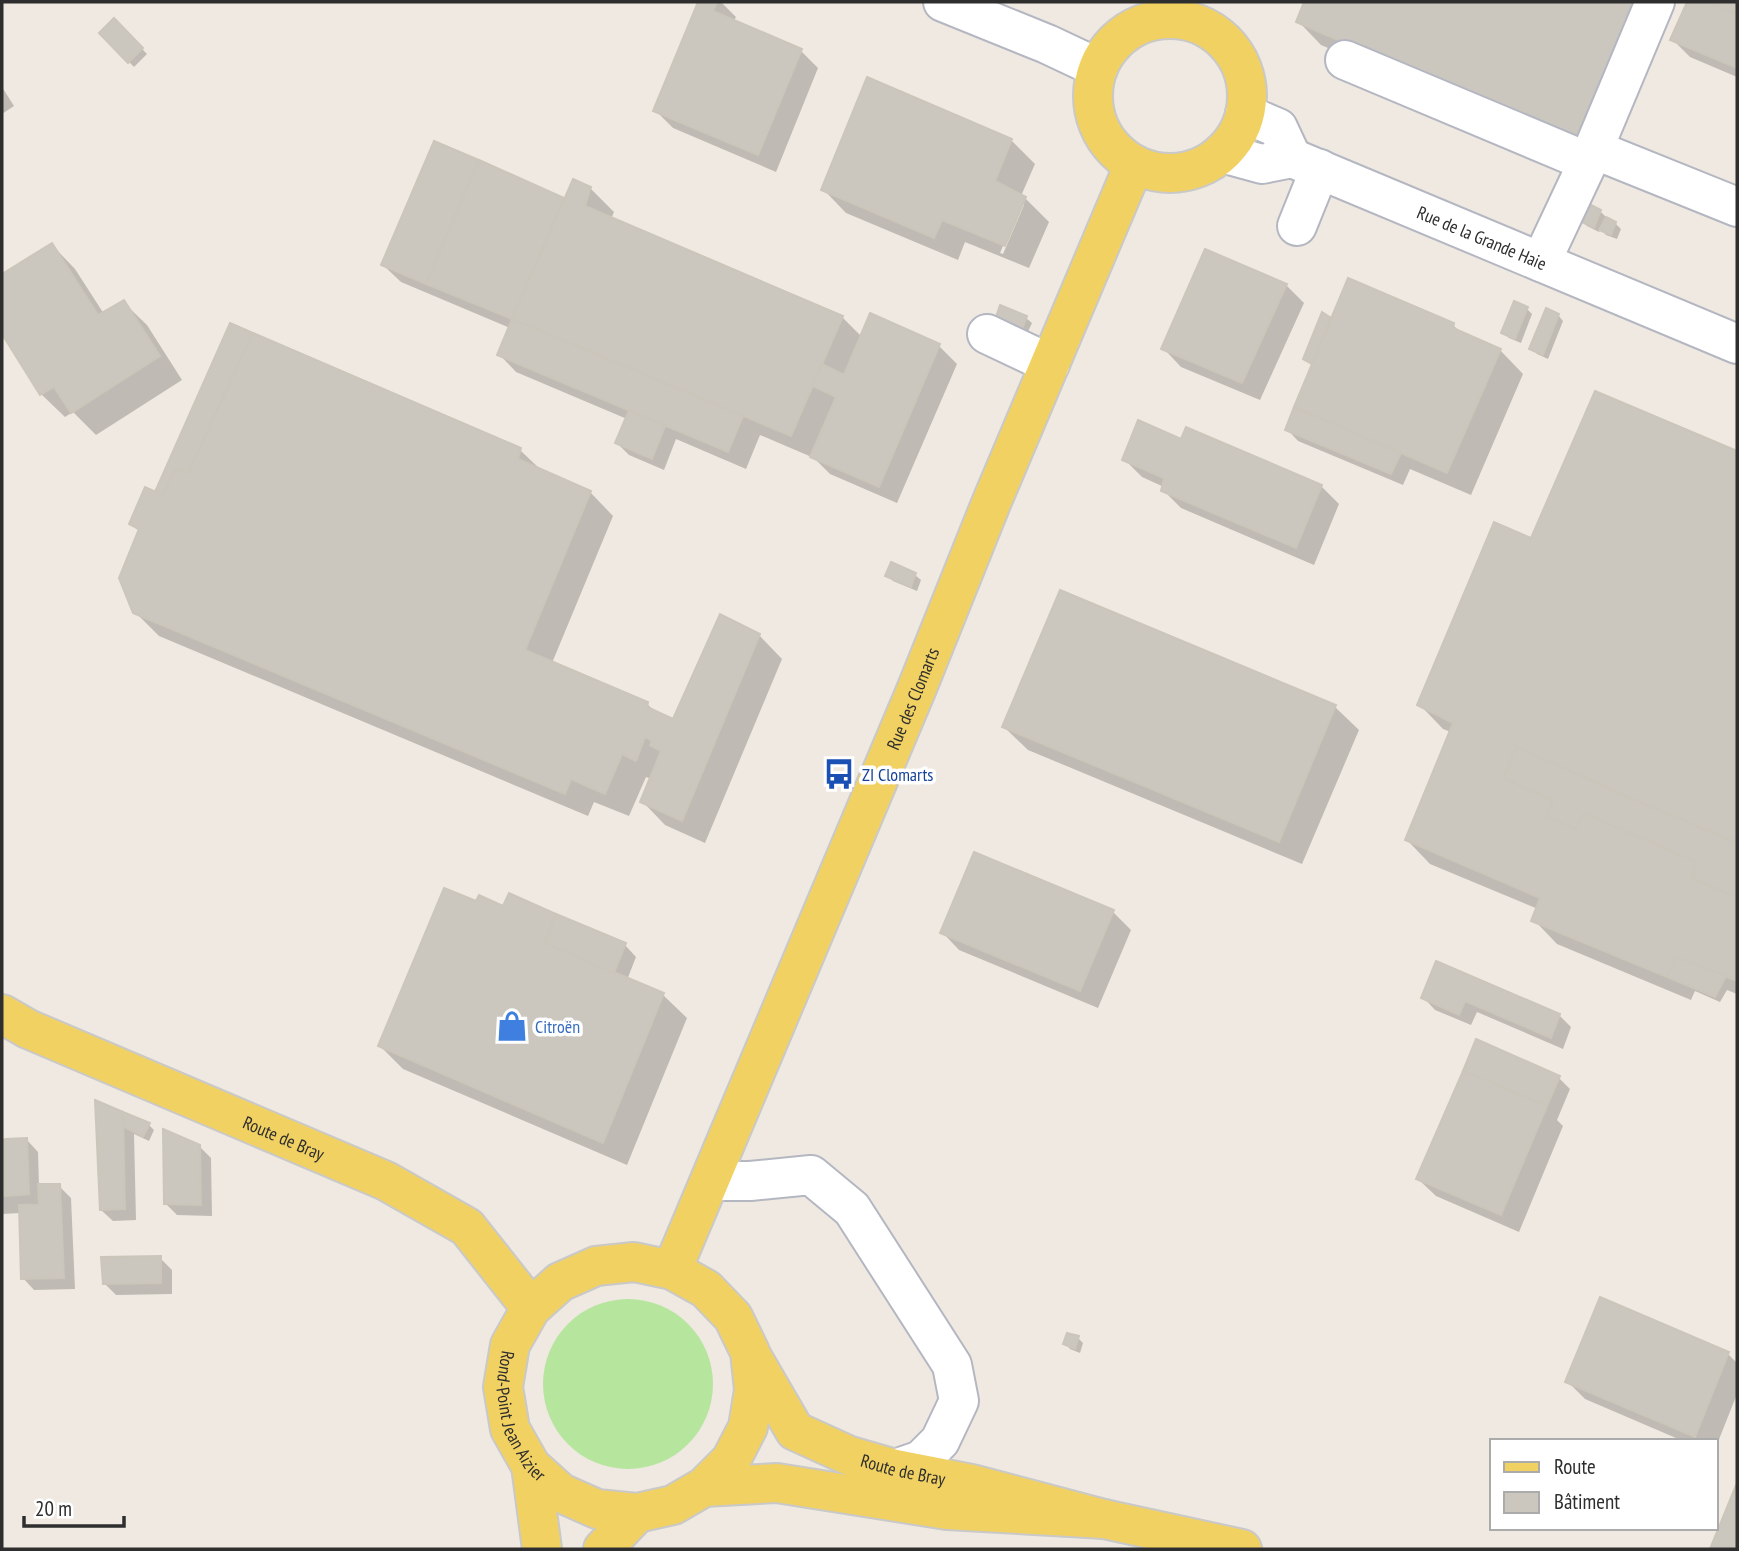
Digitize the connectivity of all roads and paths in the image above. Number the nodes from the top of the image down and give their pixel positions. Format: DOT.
graph roads {
  1 [pos="943,2"];
  2 [pos="1655,2"];
  3 [pos="1201,13"];
  4 [pos="1345,60"];
  5 [pos="1098,68"];
  6 [pos="1245,114"];
  7 [pos="1222,153"];
  8 [pos="1590,156"];
  9 [pos="1306,164"];
  10 [pos="1134,165"];
  11 [pos="1737,207"];
  12 [pos="1297,226"];
  13 [pos="1541,262"];
  14 [pos="987,334"];
  15 [pos="1737,344"];
  16 [pos="1050,363"];
  17 [pos="2,1014"];
  18 [pos="711,1181"];
  19 [pos="672,1270"];
  20 [pos="531,1308"];
  21 [pos="750,1352"];
  22 [pos="531,1466"];
  23 [pos="895,1469"];
  24 [pos="704,1487"];
  25 [pos="637,1513"];
  26 [pos="1104,1519"];
  27 [pos="542,1549"];
  28 [pos="603,1549"];
  29 [pos="1242,1549"];
  1 -- 5 [label="street"];
  2 -- 8 [label="street"];
  3 -- 5 [label="main road"];
  3 -- 6 [label="main road"];
  4 -- 8 [label="street"];
  5 -- 10 [label="main road"];
  6 -- 7 [label="main road"];
  6 -- 9 [label="street"];
  7 -- 9 [label="street"];
  7 -- 10 [label="main road"];
  8 -- 11 [label="street"];
  8 -- 13 [label="street"];
  9 -- 12 [label="street"];
  9 -- 13 [label="street, Rue de la Grande Haie"];
  10 -- 16 [label="main road, Rue des Clomarts"];
  13 -- 15 [label="street, Rue de la Grande Haie"];
  14 -- 16 [label="street"];
  16 -- 18 [label="main road, Rue des Clomarts"];
  17 -- 20 [label="main road, Route de Bray"];
  18 -- 19 [label="main road, Rue des Clomarts"];
  18 -- 23 [label="street"];
  19 -- 20 [label="main road, Rond-Point Jean Aizier"];
  19 -- 21 [label="main road, Rond-Point Jean Aizier"];
  20 -- 22 [label="main road, Rond-Point Jean Aizier"];
  21 -- 23 [label="main road, Route de Bray"];
  21 -- 24 [label="main road, Rond-Point Jean Aizier"];
  22 -- 25 [label="main road, Rond-Point Jean Aizier"];
  22 -- 27 [label="main road"];
  23 -- 26 [label="main road, Route de Bray"];
  24 -- 25 [label="main road, Rond-Point Jean Aizier"];
  24 -- 26 [label="main road, Route de Bray"];
  25 -- 28 [label="main road"];
  26 -- 29 [label="main road, Route de Bray"];
}
